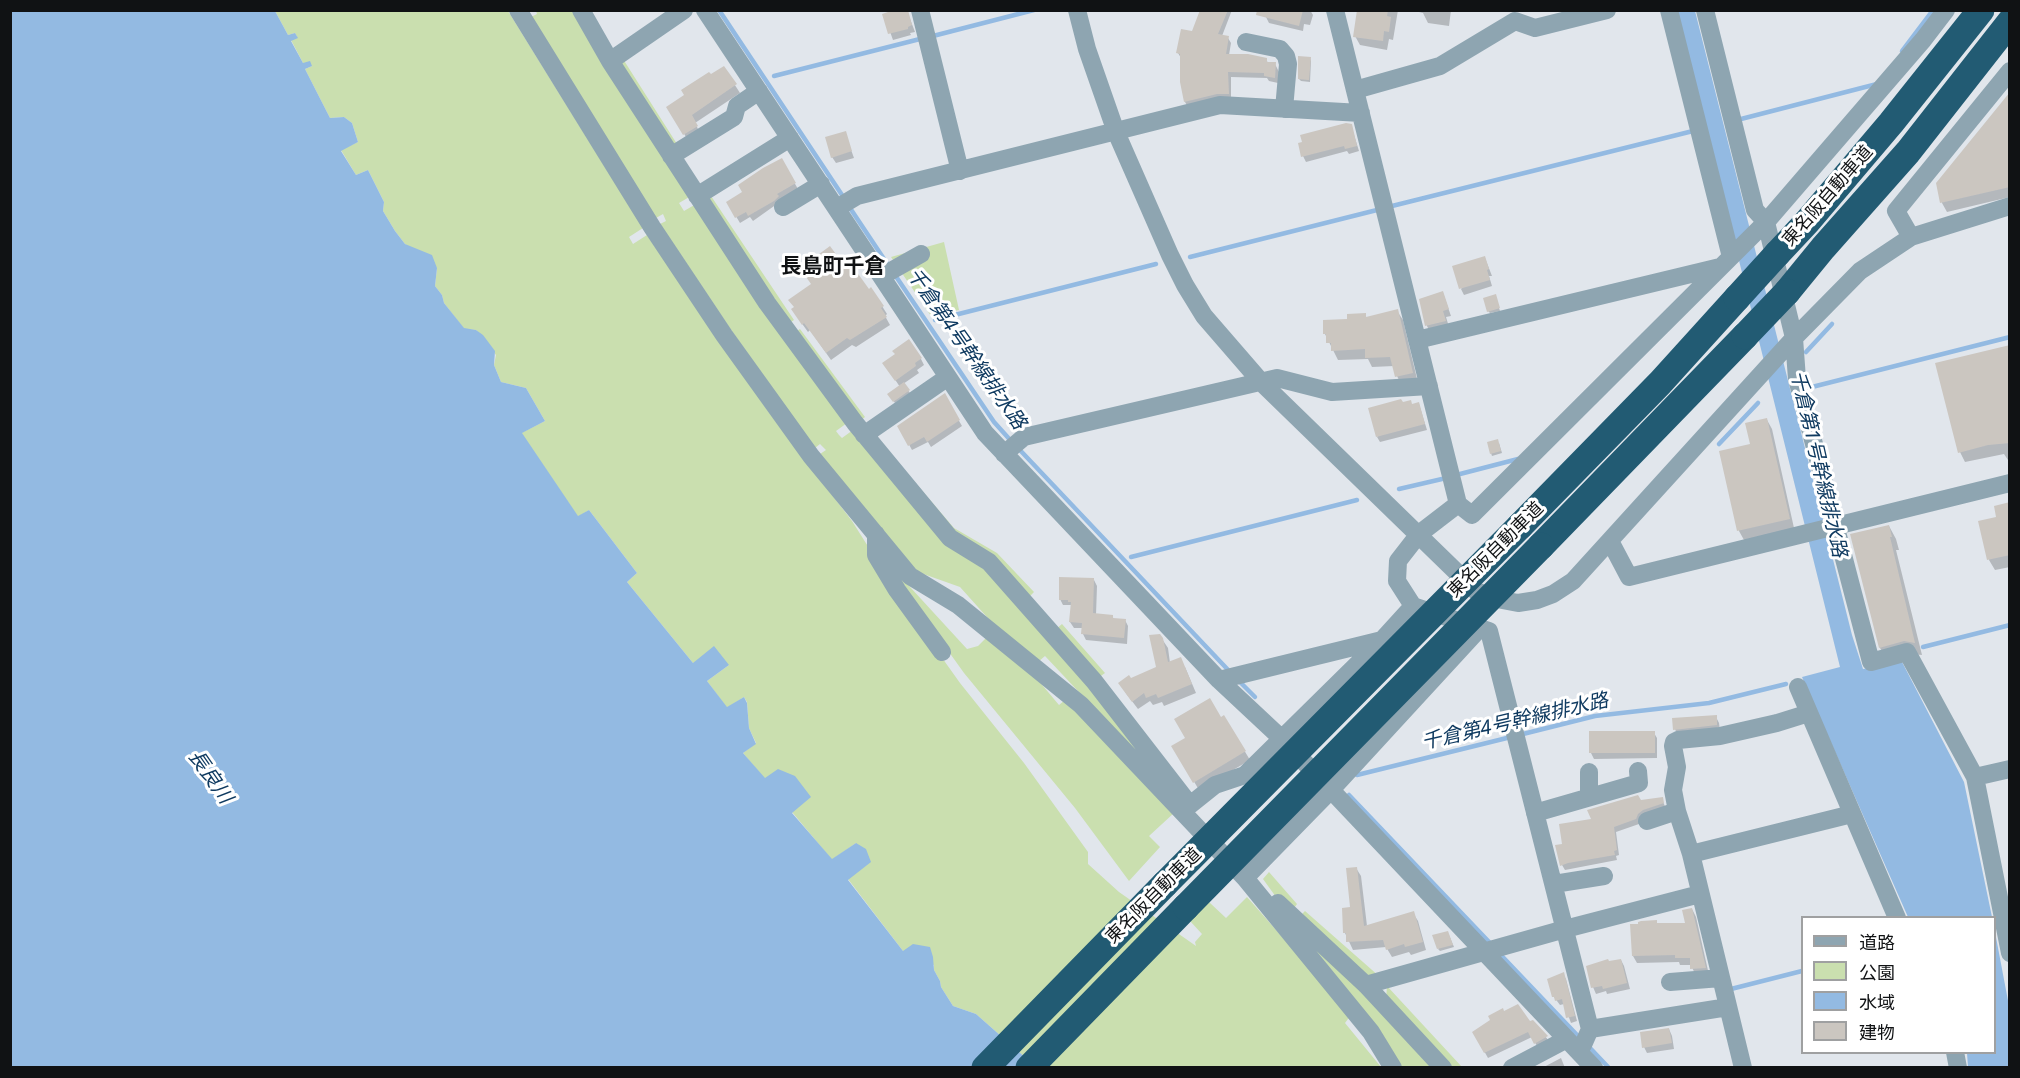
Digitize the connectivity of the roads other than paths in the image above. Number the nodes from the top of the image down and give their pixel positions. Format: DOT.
graph roads {
  1 [pos="518,10"];
  2 [pos="580,10"];
  3 [pos="684,10"];
  4 [pos="705,10"];
  5 [pos="920,10"];
  6 [pos="1077,10"];
  7 [pos="1335,10"];
  8 [pos="1607,10"];
  9 [pos="1669,10"];
  10 [pos="1706,10"];
  11 [pos="1946,10"];
  12 [pos="1982,10"];
  13 [pos="2010,22"];
  14 [pos="1246,42"];
  15 [pos="610,61"];
  16 [pos="2010,71"];
  17 [pos="1355,90"];
  18 [pos="759,91"];
  19 [pos="1284,109"];
  20 [pos="1361,113"];
  21 [pos="1116,132"];
  22 [pos="790,138"];
  23 [pos="671,156"];
  24 [pos="960,171"];
  25 [pos="821,184"];
  26 [pos="697,196"];
  27 [pos="844,204"];
  28 [pos="2010,206"];
  29 [pos="783,207"];
  30 [pos="1764,225"];
  31 [pos="1911,237"];
  32 [pos="921,254"];
  33 [pos="1729,259"];
  34 [pos="889,272"];
  35 [pos="1417,340"];
  36 [pos="1790,342"];
  37 [pos="948,377"];
  38 [pos="1262,383"];
  39 [pos="1429,386"];
  40 [pos="864,435"];
  41 [pos="1011,448"];
  42 [pos="2010,483"];
  43 [pos="1458,504"];
  44 [pos="1835,528"];
  45 [pos="876,534"];
  46 [pos="1419,534"];
  47 [pos="1610,541"];
  48 [pos="1413,606"];
  49 [pos="1480,628"];
  50 [pos="1382,640"];
  51 [pos="942,652"];
  52 [pos="1230,677"];
  53 [pos="1798,687"];
  54 [pos="1809,713"];
  55 [pos="1281,738"];
  56 [pos="2010,769"];
  57 [pos="1638,771"];
  58 [pos="1589,772"];
  59 [pos="1975,777"];
  60 [pos="1330,790"];
  61 [pos="1589,797"];
  62 [pos="1186,808"];
  63 [pos="1677,810"];
  64 [pos="1535,813"];
  65 [pos="1852,814"];
  66 [pos="1647,821"];
  67 [pos="1691,854"];
  68 [pos="1604,876"];
  69 [pos="1245,878"];
  70 [pos="1554,884"];
  71 [pos="1700,894"];
  72 [pos="1896,916"];
  73 [pos="1565,929"];
  74 [pos="1485,953"];
  75 [pos="2010,953"];
  76 [pos="1721,978"];
  77 [pos="1670,982"];
  78 [pos="1366,985"];
  79 [pos="1728,1006"];
  80 [pos="1590,1029"];
  81 [pos="1572,1045"];
  82 [pos="986,1068"];
  83 [pos="1029,1068"];
  84 [pos="1393,1068"];
  85 [pos="1443,1068"];
  86 [pos="1512,1068"];
  87 [pos="1594,1068"];
  88 [pos="1743,1068"];
  1 -- 45 [label="street"];
  2 -- 15 [label="street"];
  3 -- 15 [label="street"];
  4 -- 18 [label="street"];
  5 -- 24 [label="street"];
  6 -- 21 [label="street"];
  7 -- 17 [label="street"];
  8 -- 17 [label="street"];
  9 -- 33 [label="street"];
  10 -- 30 [label="street"];
  11 -- 30 [label="street"];
  12 -- 82 [label="highway, 東名阪自動車道, bridge"];
  13 -- 83 [label="highway, 東名阪自動車道, bridge"];
  14 -- 19 [label="street"];
  15 -- 23 [label="street"];
  16 -- 31 [label="street"];
  17 -- 20 [label="street"];
  18 -- 22 [label="street"];
  18 -- 23 [label="street"];
  19 -- 20 [label="street"];
  19 -- 21 [label="street"];
  20 -- 35 [label="street"];
  21 -- 24 [label="street"];
  21 -- 38 [label="street"];
  22 -- 25 [label="street"];
  22 -- 26 [label="street"];
  23 -- 26 [label="street"];
  24 -- 27 [label="street"];
  25 -- 27 [label="street"];
  25 -- 29 [label="street"];
  26 -- 40 [label="street"];
  27 -- 34 [label="street"];
  28 -- 31 [label="street"];
  30 -- 33 [label="street"];
  30 -- 36 [label="street"];
  31 -- 36 [label="street"];
  32 -- 34 [label="street"];
  33 -- 35 [label="street"];
  33 -- 43 [label="street"];
  34 -- 37 [label="street"];
  35 -- 39 [label="street"];
  36 -- 44 [label="street"];
  36 -- 47 [label="street"];
  37 -- 40 [label="street"];
  37 -- 41 [label="street"];
  38 -- 39 [label="street"];
  38 -- 41 [label="street"];
  38 -- 46 [label="street"];
  39 -- 43 [label="street"];
  40 -- 62 [label="street"];
  41 -- 52 [label="street"];
  42 -- 44 [label="street"];
  43 -- 46 [label="street"];
  44 -- 47 [label="street"];
  44 -- 59 [label="street"];
  45 -- 51 [label="street"];
  45 -- 62 [label="street"];
  46 -- 47 [label="street"];
  46 -- 48 [label="street"];
  48 -- 49 [label="street"];
  48 -- 50 [label="street"];
  49 -- 60 [label="street"];
  49 -- 64 [label="street"];
  50 -- 52 [label="street"];
  50 -- 55 [label="street"];
  52 -- 55 [label="street"];
  53 -- 54 [label="street"];
  54 -- 63 [label="street"];
  54 -- 65 [label="street"];
  55 -- 60 [label="street"];
  55 -- 62 [label="street"];
  56 -- 59 [label="street"];
  57 -- 61 [label="street"];
  58 -- 61 [label="street"];
  59 -- 75 [label="street"];
  60 -- 69 [label="street"];
  60 -- 74 [label="street"];
  61 -- 64 [label="street"];
  62 -- 69 [label="street"];
  63 -- 66 [label="street"];
  63 -- 67 [label="street"];
  64 -- 70 [label="street"];
  65 -- 67 [label="street"];
  65 -- 72 [label="street"];
  67 -- 71 [label="street"];
  68 -- 70 [label="street"];
  69 -- 78 [label="street"];
  69 -- 84 [label="street"];
  70 -- 73 [label="street"];
  71 -- 73 [label="street"];
  71 -- 76 [label="street"];
  73 -- 74 [label="street"];
  73 -- 80 [label="street"];
  74 -- 78 [label="street"];
  74 -- 81 [label="street"];
  76 -- 77 [label="street"];
  76 -- 79 [label="street"];
  78 -- 85 [label="street"];
  79 -- 80 [label="street"];
  79 -- 88 [label="street"];
  80 -- 81 [label="street"];
  81 -- 86 [label="street"];
  81 -- 87 [label="street"];
}
